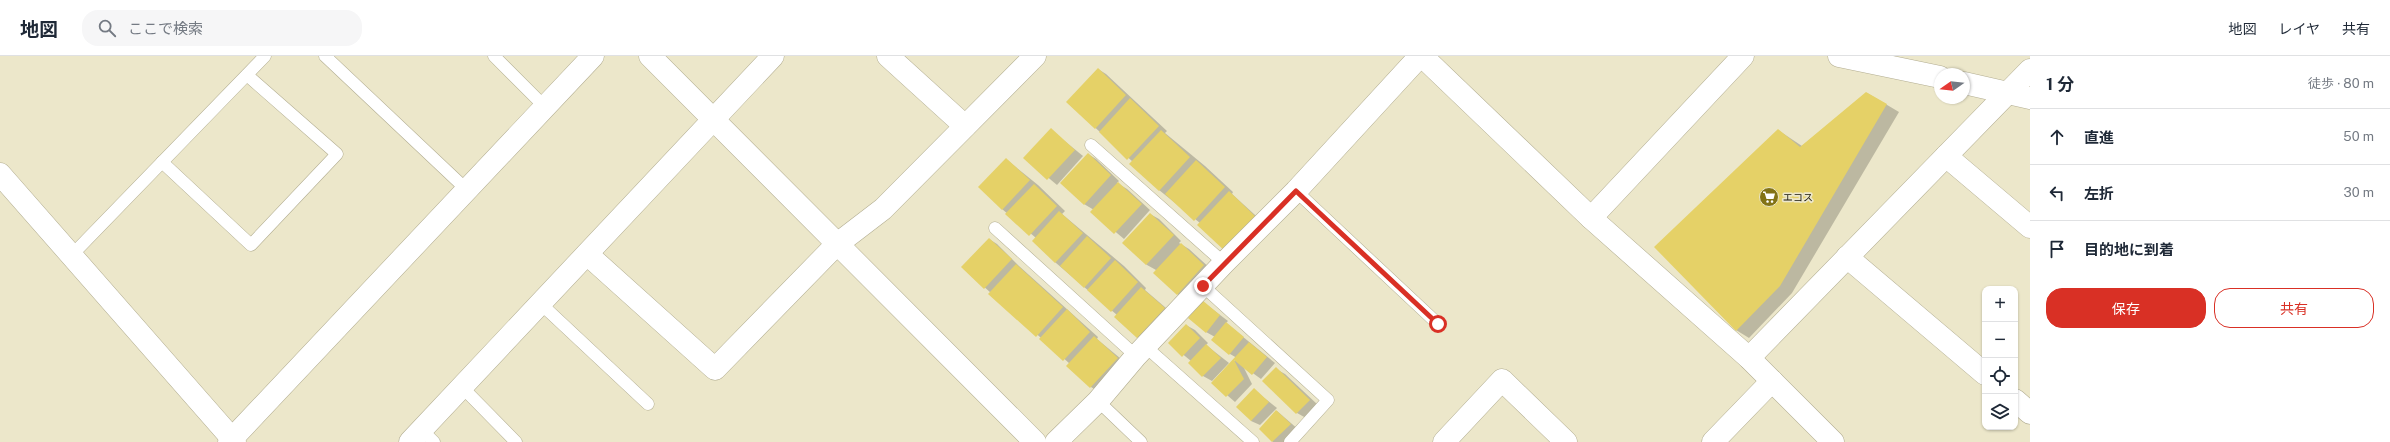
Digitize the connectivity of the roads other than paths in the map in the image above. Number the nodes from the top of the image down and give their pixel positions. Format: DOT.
graph roads {
  1 [pos="265,56"];
  2 [pos="325,56"];
  3 [pos="494,56"];
  4 [pos="593,56"];
  5 [pos="650,56"];
  6 [pos="773,56"];
  7 [pos="888,56"];
  8 [pos="1035,56"];
  9 [pos="1421,56"];
  10 [pos="1742,56"];
  11 [pos="1840,56"];
  12 [pos="2025,56"];
  13 [pos="2030,60"];
  14 [pos="2030,70"];
  15 [pos="247,75"];
  16 [pos="1934,77"];
  17 [pos="1970,84"];
  18 [pos="2008,92"];
  19 [pos="2030,98"];
  20 [pos="545,107"];
  21 [pos="713,120"];
  22 [pos="965,126"];
  23 [pos="1090,145"];
  24 [pos="1946,156"];
  25 [pos="162,162"];
  26 [pos="0,174"];
  27 [pos="467,190"];
  28 [pos="1296,191"];
  29 [pos="1591,218"];
  30 [pos="2030,227"];
  31 [pos="995,228"];
  32 [pos="836,245"];
  33 [pos="587,254"];
  34 [pos="72,256"];
  35 [pos="1847,257"];
  36 [pos="1224,263"];
  37 [pos="1203,286"];
  38 [pos="540,303"];
  39 [pos="1438,324"];
  40 [pos="1141,351"];
  41 [pos="1749,358"];
  42 [pos="1982,371"];
  43 [pos="1772,381"];
  44 [pos="462,387"];
  45 [pos="1098,401"];
  46 [pos="2018,403"];
  47 [pos="648,404"];
  48 [pos="2030,413"];
  49 [pos="422,438"];
  50 [pos="232,441"];
  51 [pos="516,442"];
  52 [pos="1035,442"];
  53 [pos="1056,442"];
  54 [pos="1141,442"];
  55 [pos="1253,442"];
  56 [pos="1290,442"];
  57 [pos="1444,442"];
  58 [pos="1566,442"];
  59 [pos="1713,442"];
  60 [pos="1833,442"];
  1 -- 15 [label="lane"];
  2 -- 27 [label="lane"];
  3 -- 20 [label="lane"];
  4 -- 20 [label="street"];
  5 -- 21 [label="street"];
  6 -- 21 [label="street"];
  7 -- 22 [label="street"];
  8 -- 22 [label="street"];
  9 -- 28 [label="street"];
  9 -- 29 [label="street"];
  10 -- 29 [label="street"];
  11 -- 16 [label="street"];
  12 -- 13 [label="street"];
  14 -- 18 [label="street"];
  15 -- 25 [label="lane"];
  15 -- 25 [label="lane"];
  17 -- 18 [label="street"];
  18 -- 19 [label="street"];
  18 -- 24 [label="street"];
  20 -- 27 [label="street"];
  21 -- 32 [label="street"];
  21 -- 33 [label="street"];
  22 -- 32 [label="street"];
  23 -- 36 [label="lane"];
  24 -- 30 [label="street"];
  24 -- 35 [label="street"];
  25 -- 34 [label="lane"];
  26 -- 34 [label="street"];
  27 -- 50 [label="street"];
  28 -- 36 [label="street"];
  28 -- 39 [label="lane"];
  29 -- 41 [label="street"];
  31 -- 40 [label="lane"];
  32 -- 33 [label="street"];
  32 -- 52 [label="street"];
  33 -- 38 [label="street"];
  34 -- 50 [label="street"];
  35 -- 41 [label="street"];
  35 -- 42 [label="street"];
  36 -- 37 [label="street"];
  37 -- 40 [label="street"];
  37 -- 56 [label="lane"];
  38 -- 44 [label="street"];
  38 -- 47 [label="lane"];
  40 -- 45 [label="street"];
  40 -- 55 [label="lane"];
  41 -- 43 [label="street"];
  43 -- 59 [label="street"];
  43 -- 60 [label="street"];
  44 -- 49 [label="street"];
  44 -- 51 [label="lane"];
  45 -- 53 [label="street"];
  45 -- 54 [label="lane"];
  46 -- 48 [label="street"];
  57 -- 58 [label="street"];
}
